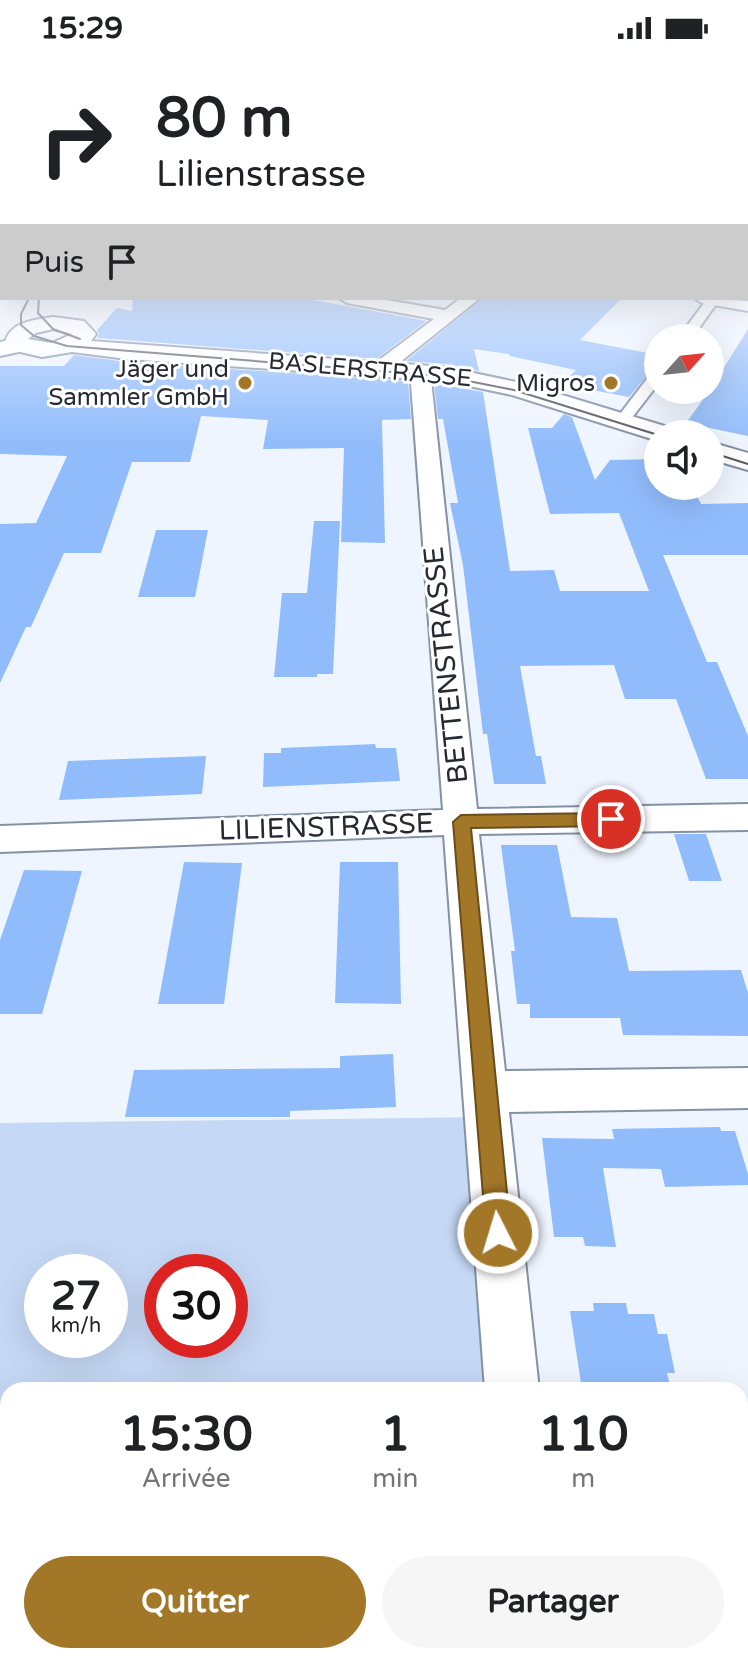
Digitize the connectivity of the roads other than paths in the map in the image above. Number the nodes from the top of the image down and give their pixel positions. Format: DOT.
graph roads {
  1 [pos="358,300"];
  2 [pos="469,300"];
  3 [pos="706,300"];
  4 [pos="713,300"];
  5 [pos="748,306"];
  6 [pos="448,316"];
  7 [pos="693,324"];
  8 [pos="19,334"];
  9 [pos="77,341"];
  10 [pos="382,367"];
  11 [pos="420,370"];
  12 [pos="644,392"];
  13 [pos="622,421"];
  14 [pos="644,428"];
  15 [pos="724,454"];
  16 [pos="748,462"];
  17 [pos="748,817"];
  18 [pos="461,822"];
  19 [pos="0,839"];
  20 [pos="748,1088"];
  21 [pos="487,1092"];
  22 [pos="511,1382"];
  1 -- 6 [label="street"];
  2 -- 6 [label="street"];
  3 -- 7 [label="street"];
  4 -- 5 [label="street"];
  6 -- 10 [label="street"];
  8 -- 9 [label="main road"];
  8 -- 9 [label="main road"];
  9 -- 10 [label="main road, BASLERSTRASSE"];
  10 -- 11 [label="main road, BASLERSTRASSE"];
  11 -- 13 [label="main road, BASLERSTRASSE"];
  11 -- 18 [label="street, BETTENSTRASSE"];
  12 -- 13 [label="street"];
  13 -- 14 [label="main road, BASLERSTRASSE"];
  15 -- 16 [label="main road"];
  17 -- 18 [label="street, LILIENSTRASSE"];
  18 -- 19 [label="street, LILIENSTRASSE"];
  18 -- 21 [label="street, BETTENSTRASSE"];
  20 -- 21 [label="street"];
  21 -- 22 [label="street, BETTENSTRASSE"];
}
